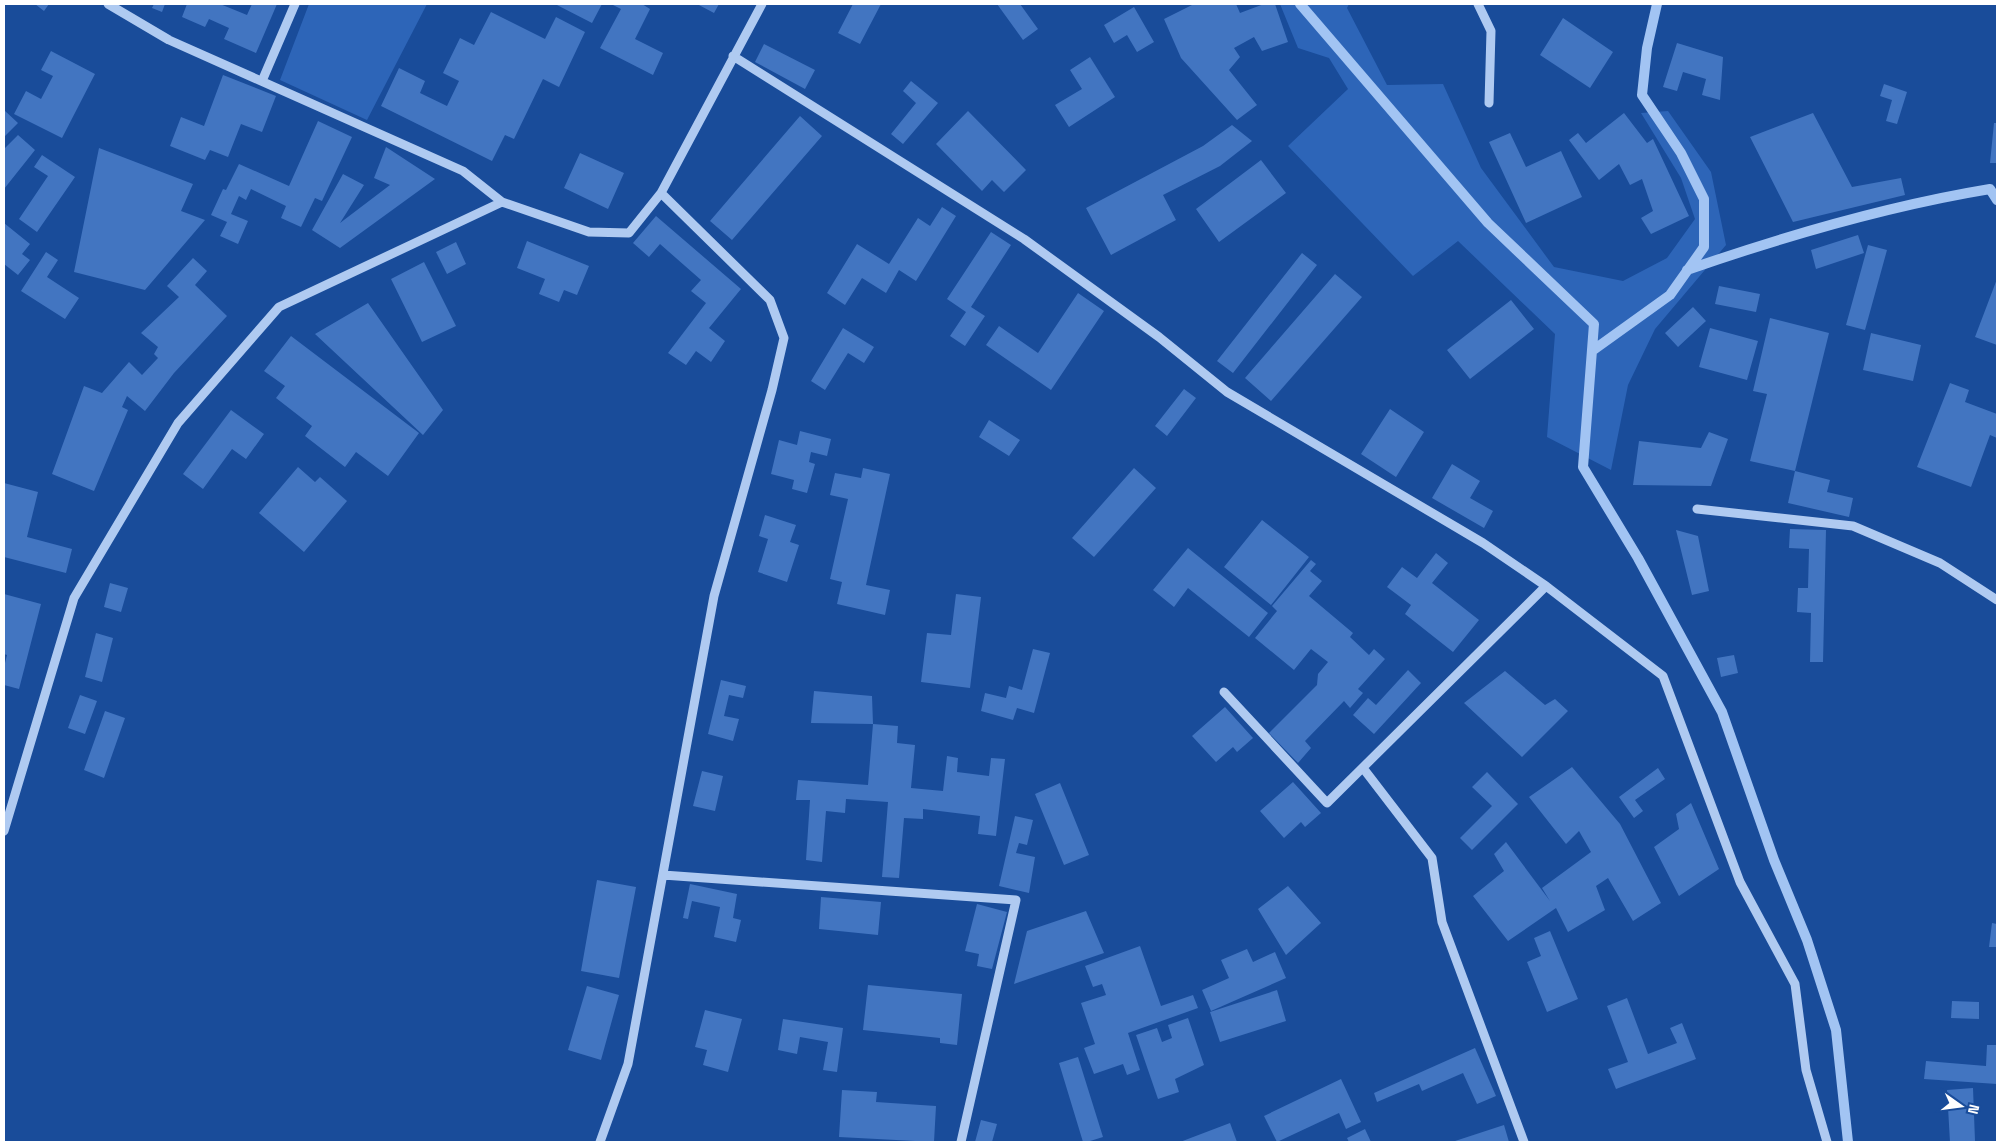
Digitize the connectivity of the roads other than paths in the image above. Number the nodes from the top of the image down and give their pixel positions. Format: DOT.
graph roads {
  1 [pos="108,4"];
  2 [pos="296,4"];
  3 [pos="762,4"];
  4 [pos="1478,4"];
  5 [pos="734,56"];
  6 [pos="262,81"];
  7 [pos="1489,103"];
  8 [pos="661,194"];
  9 [pos="502,202"];
  10 [pos="1697,509"];
  11 [pos="1546,586"];
  12 [pos="1997,600"];
  13 [pos="1224,692"];
  14 [pos="1363,768"];
  15 [pos="4,831"];
  16 [pos="663,875"];
  17 [pos="600,1142"];
  18 [pos="961,1142"];
  19 [pos="1524,1142"];
  20 [pos="1827,1142"];
  1 -- 6 [label="street"];
  2 -- 6 [label="street"];
  3 -- 5 [label="street"];
  4 -- 7 [label="street"];
  5 -- 8 [label="street"];
  5 -- 11 [label="street"];
  6 -- 9 [label="street"];
  8 -- 9 [label="street"];
  8 -- 16 [label="street"];
  9 -- 15 [label="street"];
  10 -- 12 [label="street"];
  11 -- 14 [label="street"];
  11 -- 20 [label="street"];
  13 -- 14 [label="street"];
  14 -- 19 [label="street"];
  16 -- 17 [label="street"];
  16 -- 18 [label="street"];
}
